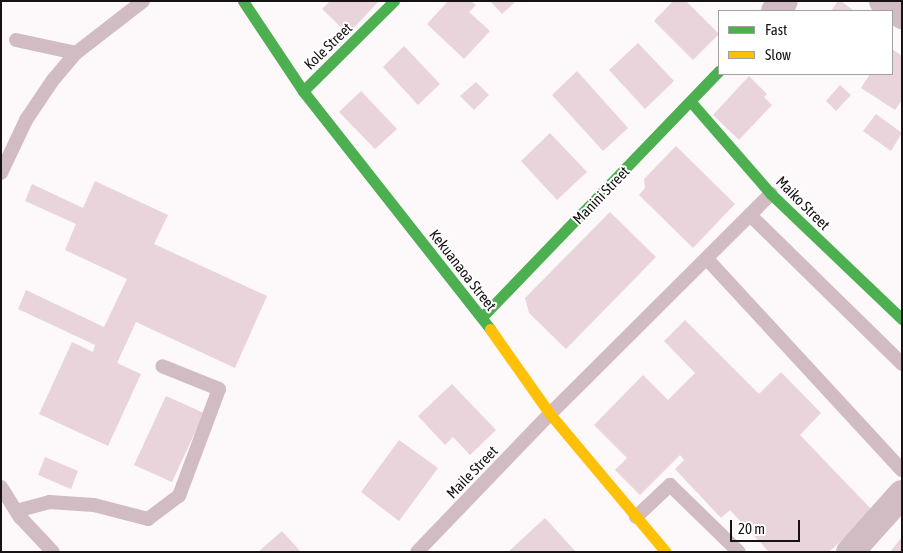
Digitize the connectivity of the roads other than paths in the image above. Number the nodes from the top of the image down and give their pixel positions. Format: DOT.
graph roads {
  1 [pos="143,1"];
  2 [pos="243,1"];
  3 [pos="394,1"];
  4 [pos="883,1"];
  5 [pos="902,15"];
  6 [pos="16,40"];
  7 [pos="76,53"];
  8 [pos="718,72"];
  9 [pos="303,90"];
  10 [pos="691,102"];
  11 [pos="1,173"];
  12 [pos="771,194"];
  13 [pos="750,215"];
  14 [pos="707,259"];
  15 [pos="482,317"];
  16 [pos="902,320"];
  17 [pos="902,364"];
  18 [pos="162,366"];
  19 [pos="550,414"];
  20 [pos="902,470"];
  21 [pos="1,487"];
  22 [pos="902,494"];
  23 [pos="16,511"];
  24 [pos="636,517"];
  25 [pos="52,552"];
  26 [pos="418,552"];
  27 [pos="666,552"];
  28 [pos="740,552"];
  29 [pos="850,552"];
  1 -- 7 [label="lane"];
  2 -- 9 [label="street, Kekuanaoa Street"];
  3 -- 9 [label="street, Kole Street"];
  4 -- 5 [label="street"];
  6 -- 7 [label="lane"];
  7 -- 11 [label="lane"];
  8 -- 10 [label="street, Manini Street"];
  9 -- 15 [label="street, Kekuanaoa Street"];
  10 -- 12 [label="street, Maiko Street"];
  10 -- 15 [label="street, Manini Street"];
  12 -- 13 [label="lane, Maile Street"];
  12 -- 16 [label="street, Maiko Street"];
  13 -- 14 [label="lane, Maile Street"];
  13 -- 17 [label="lane"];
  14 -- 19 [label="lane, Maile Street"];
  14 -- 20 [label="lane"];
  15 -- 19 [label="street, Kekuanaoa Street"];
  18 -- 23 [label="lane"];
  19 -- 24 [label="street, Kekuanaoa Street"];
  19 -- 26 [label="lane, Maile Street"];
  21 -- 23 [label="lane"];
  22 -- 29 [label="street"];
  23 -- 25 [label="lane"];
  24 -- 27 [label="street, Kekuanaoa Street"];
  24 -- 28 [label="lane"];
}
